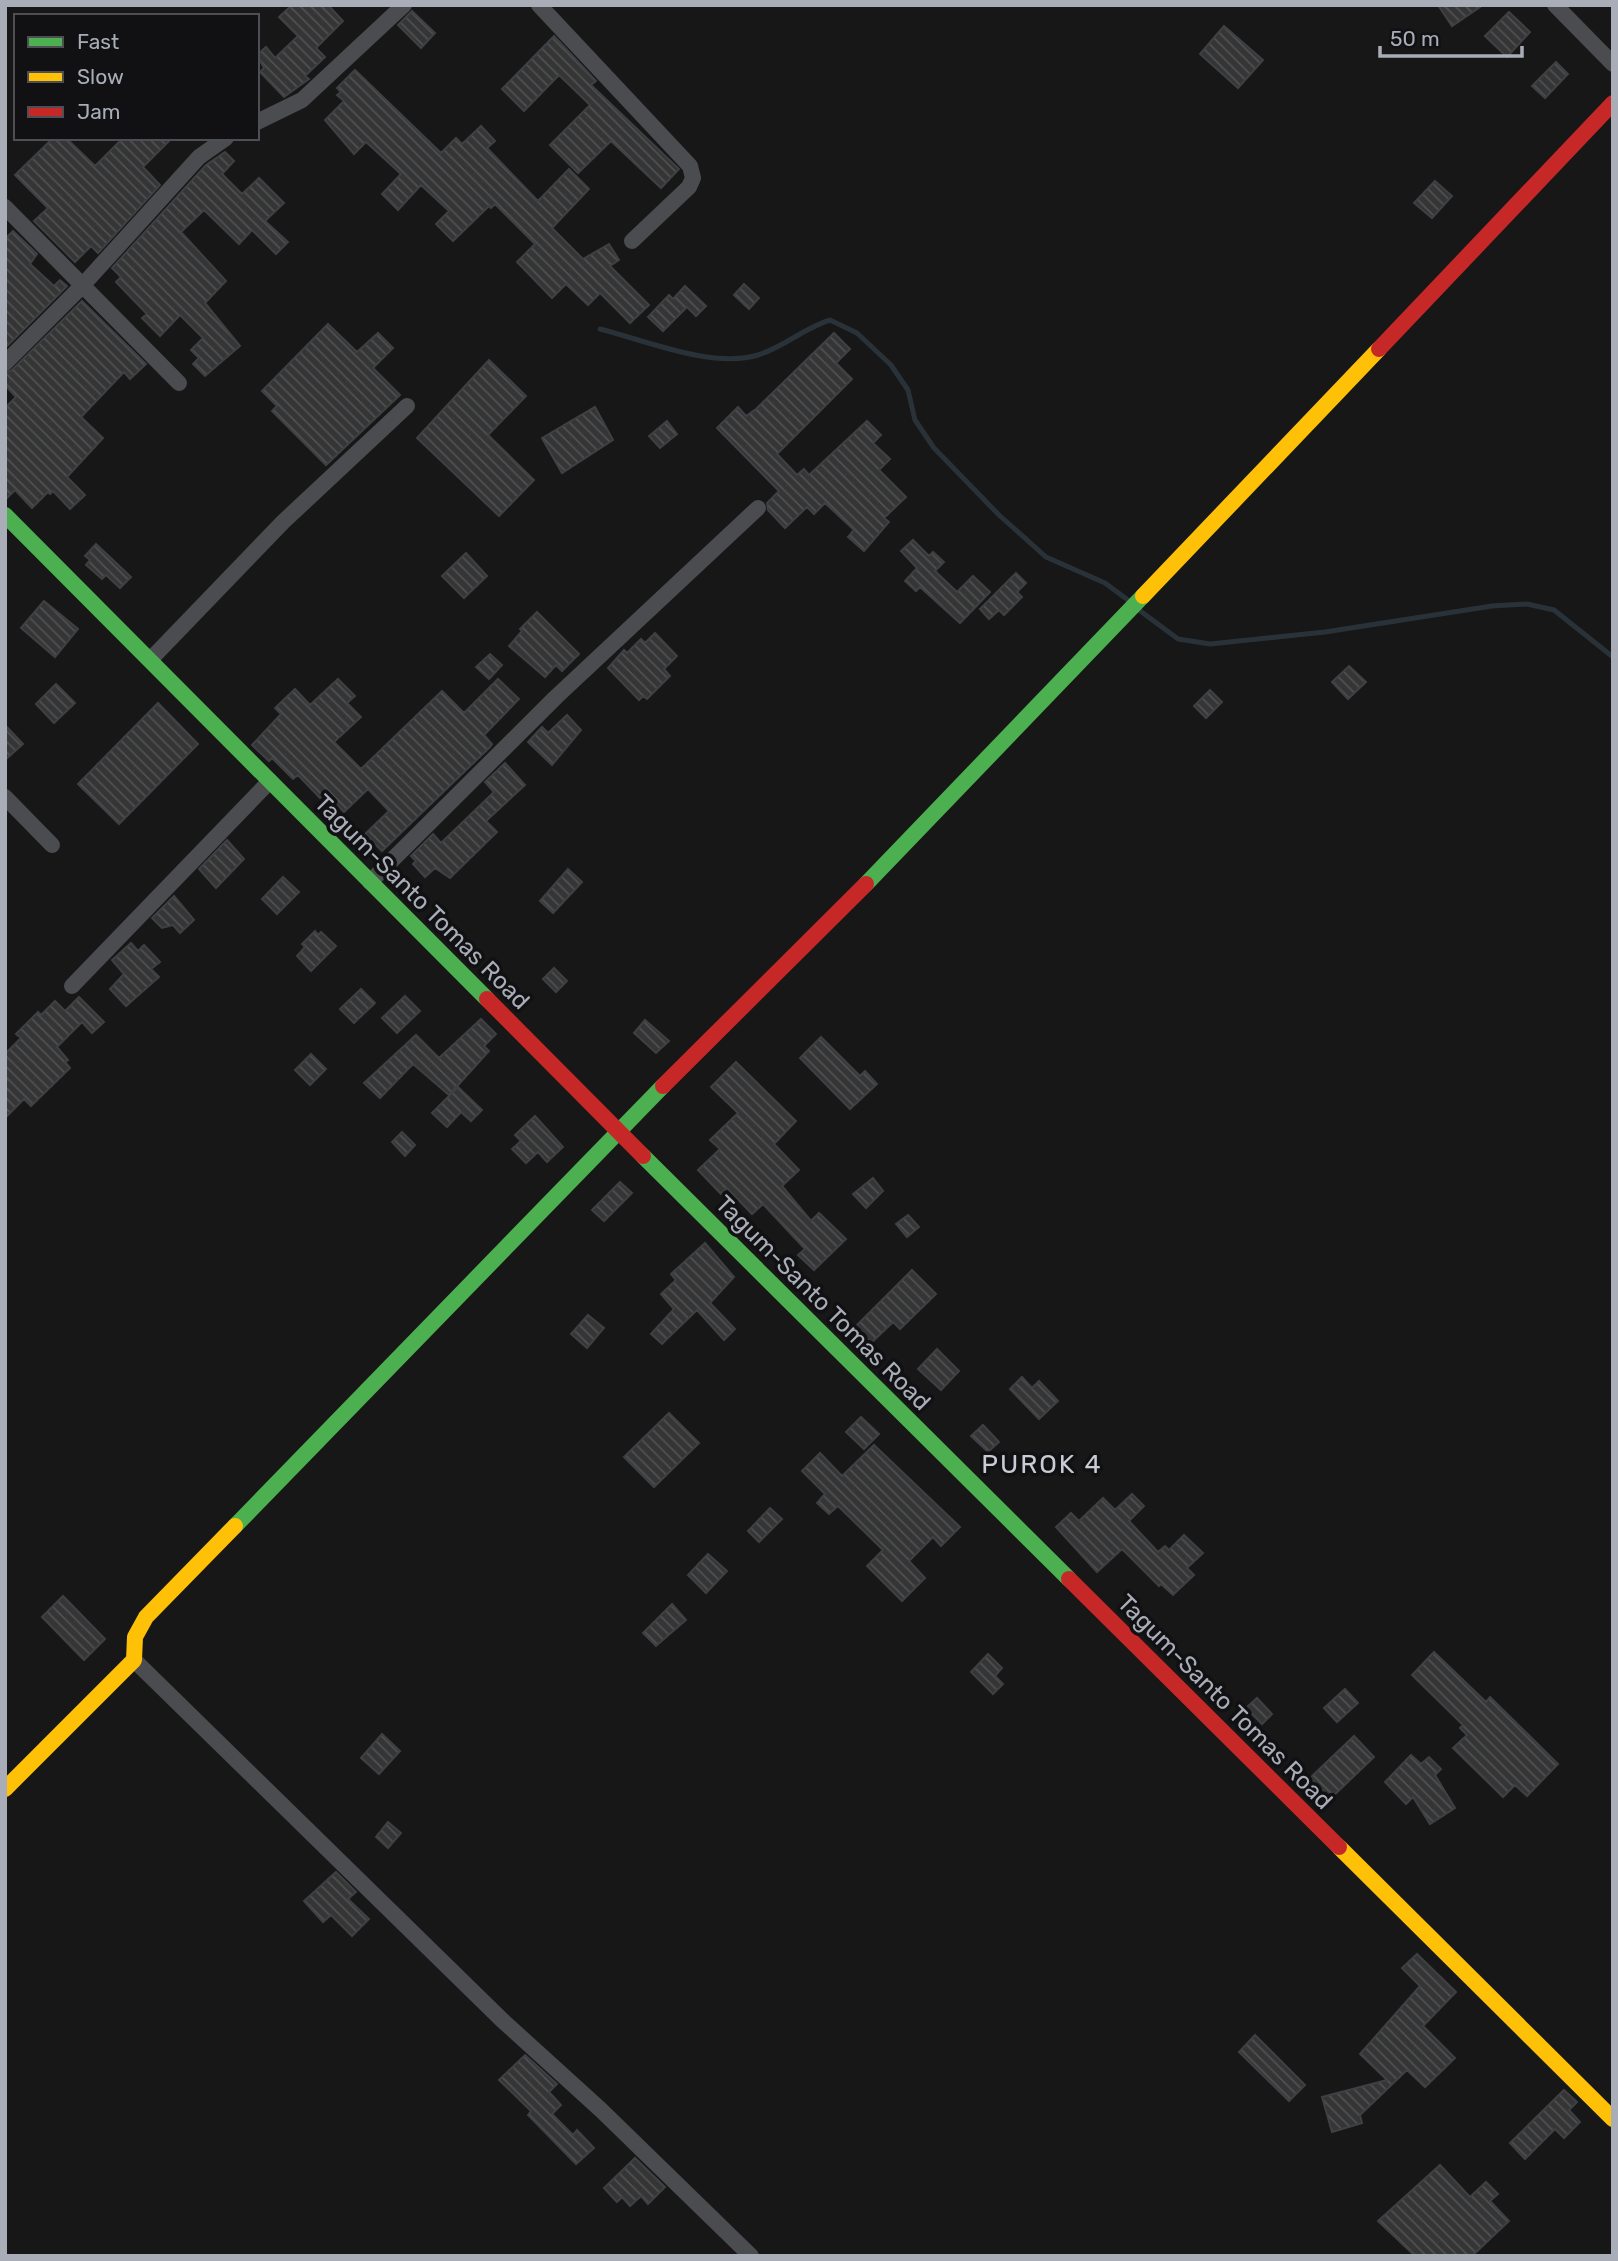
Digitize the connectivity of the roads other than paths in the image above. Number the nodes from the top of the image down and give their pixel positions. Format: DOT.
graph roads {
  1 [pos="404,5"];
  2 [pos="539,5"];
  3 [pos="1555,5"];
  4 [pos="1613,64"];
  5 [pos="1613,103"];
  6 [pos="259,121"];
  7 [pos="223,140"];
  8 [pos="5,207"];
  9 [pos="632,241"];
  10 [pos="82,286"];
  11 [pos="5,363"];
  12 [pos="179,383"];
  13 [pos="407,406"];
  14 [pos="758,508"];
  15 [pos="5,515"];
  16 [pos="150,660"];
  17 [pos="270,781"];
  18 [pos="5,797"];
  19 [pos="52,845"];
  20 [pos="370,881"];
  21 [pos="72,986"];
  22 [pos="618,1131"];
  23 [pos="134,1660"];
  24 [pos="5,1789"];
  25 [pos="1613,2119"];
  26 [pos="751,2256"];
  1 -- 6 [label="street"];
  2 -- 9 [label="street"];
  3 -- 4 [label="street"];
  5 -- 22 [label="street"];
  7 -- 10 [label="street"];
  8 -- 10 [label="street"];
  10 -- 11 [label="street"];
  10 -- 12 [label="street"];
  13 -- 16 [label="street"];
  14 -- 20 [label="street"];
  15 -- 16 [label="street, Tagum-Santo Tomas Road"];
  16 -- 17 [label="street, Tagum-Santo Tomas Road"];
  17 -- 20 [label="street, Tagum-Santo Tomas Road"];
  17 -- 21 [label="street"];
  18 -- 19 [label="street"];
  20 -- 22 [label="street, Tagum-Santo Tomas Road"];
  22 -- 23 [label="street"];
  22 -- 25 [label="street, Tagum-Santo Tomas Road"];
  23 -- 24 [label="street"];
  23 -- 26 [label="street"];
}
